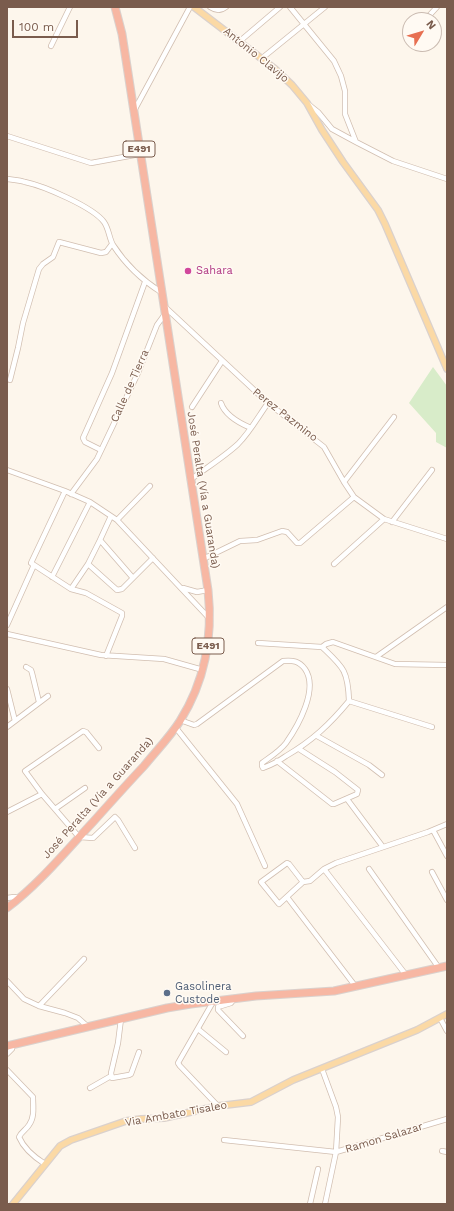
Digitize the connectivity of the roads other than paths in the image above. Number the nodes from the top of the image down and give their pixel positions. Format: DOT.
graph roads {
  1 [pos="70,7"];
  2 [pos="115,7"];
  3 [pos="190,7"];
  4 [pos="194,7"];
  5 [pos="210,7"];
  6 [pos="226,7"];
  7 [pos="280,7"];
  8 [pos="290,7"];
  9 [pos="325,7"];
  10 [pos="303,24"];
  11 [pos="240,41"];
  12 [pos="51,46"];
  13 [pos="261,59"];
  14 [pos="307,103"];
  15 [pos="133,112"];
  16 [pos="7,138"];
  17 [pos="356,142"];
  18 [pos="140,154"];
  19 [pos="446,177"];
  20 [pos="7,179"];
  21 [pos="112,244"];
  22 [pos="145,282"];
  23 [pos="161,292"];
  24 [pos="164,306"];
  25 [pos="165,314"];
  26 [pos="222,361"];
  27 [pos="447,369"];
  28 [pos="10,380"];
  29 [pos="221,403"];
  30 [pos="268,403"];
  31 [pos="192,407"];
  32 [pos="394,417"];
  33 [pos="251,428"];
  34 [pos="101,450"];
  35 [pos="7,470"];
  36 [pos="432,470"];
  37 [pos="190,480"];
  38 [pos="344,482"];
  39 [pos="150,486"];
  40 [pos="65,491"];
  41 [pos="71,494"];
  42 [pos="354,497"];
  43 [pos="90,502"];
  44 [pos="111,516"];
  45 [pos="384,519"];
  46 [pos="117,520"];
  47 [pos="392,522"];
  48 [pos="447,539"];
  49 [pos="100,540"];
  50 [pos="153,558"];
  51 [pos="203,558"];
  52 [pos="88,564"];
  53 [pos="334,564"];
  54 [pos="34,566"];
  55 [pos="52,577"];
  56 [pos="133,578"];
  57 [pos="182,588"];
  58 [pos="71,589"];
  59 [pos="208,590"];
  60 [pos="447,607"];
  61 [pos="210,620"];
  62 [pos="7,625"];
  63 [pos="7,634"];
  64 [pos="258,643"];
  65 [pos="322,647"];
  66 [pos="106,656"];
  67 [pos="376,657"];
  68 [pos="447,665"];
  69 [pos="26,667"];
  70 [pos="203,670"];
  71 [pos="7,689"];
  72 [pos="48,696"];
  73 [pos="350,701"];
  74 [pos="39,702"];
  75 [pos="180,720"];
  76 [pos="15,721"];
  77 [pos="7,727"];
  78 [pos="432,727"];
  79 [pos="176,728"];
  80 [pos="317,736"];
  81 [pos="99,748"];
  82 [pos="299,748"];
  83 [pos="277,762"];
  84 [pos="382,776"];
  85 [pos="85,788"];
  86 [pos="42,794"];
  87 [pos="346,799"];
  88 [pos="55,809"];
  89 [pos="7,812"];
  90 [pos="447,824"];
  91 [pos="433,830"];
  92 [pos="79,837"];
  93 [pos="383,847"];
  94 [pos="135,848"];
  95 [pos="447,856"];
  96 [pos="265,866"];
  97 [pos="369,868"];
  98 [pos="324,869"];
  99 [pos="432,872"];
  100 [pos="303,882"];
  101 [pos="287,897"];
  102 [pos="7,898"];
  103 [pos="19,898"];
  104 [pos="447,900"];
  105 [pos="7,908"];
  106 [pos="84,959"];
  107 [pos="447,966"];
  108 [pos="439,968"];
  109 [pos="406,976"];
  110 [pos="7,981"];
  111 [pos="356,986"];
  112 [pos="234,999"];
  113 [pos="214,1002"];
  114 [pos="39,1006"];
  115 [pos="447,1014"];
  116 [pos="440,1018"];
  117 [pos="122,1020"];
  118 [pos="87,1026"];
  119 [pos="198,1029"];
  120 [pos="447,1031"];
  121 [pos="243,1036"];
  122 [pos="10,1046"];
  123 [pos="139,1052"];
  124 [pos="226,1052"];
  125 [pos="7,1054"];
  126 [pos="322,1069"];
  127 [pos="7,1070"];
  128 [pos="111,1076"];
  129 [pos="90,1088"];
  130 [pos="218,1106"];
  131 [pos="447,1119"];
  132 [pos="224,1140"];
  133 [pos="336,1152"];
  134 [pos="45,1164"];
  135 [pos="318,1169"];
  136 [pos="13,1204"];
  137 [pos="310,1204"];
  138 [pos="325,1204"];
  1 -- 12 [label="street"];
  2 -- 15 [label="highway, José Peralta (Vía a Guaranda) / E491"];
  3 -- 15 [label="street"];
  4 -- 11 [label="main road, Antonio Clavijo"];
  5 -- 6 [label="street"];
  7 -- 11 [label="street"];
  8 -- 10 [label="street"];
  9 -- 10 [label="street"];
  10 -- 13 [label="street"];
  10 -- 17 [label="street"];
  11 -- 13 [label="main road, Antonio Clavijo"];
  13 -- 14 [label="main road, Antonio Clavijo"];
  14 -- 17 [label="street"];
  14 -- 27 [label="main road, Antonio Clavijo"];
  15 -- 18 [label="highway, José Peralta (Vía a Guaranda) / E491"];
  16 -- 18 [label="street"];
  17 -- 19 [label="street"];
  18 -- 23 [label="highway, José Peralta (Vía a Guaranda) / E491"];
  20 -- 21 [label="street"];
  21 -- 22 [label="street"];
  21 -- 28 [label="street"];
  22 -- 23 [label="street"];
  22 -- 34 [label="street"];
  23 -- 24 [label="highway, José Peralta (Vía a Guaranda) / E491"];
  24 -- 25 [label="highway, José Peralta (Vía a Guaranda) / E491"];
  24 -- 26 [label="street, Perez Pazmino"];
  25 -- 34 [label="street, Calle de Tierra"];
  25 -- 37 [label="highway, José Peralta (Vía a Guaranda) / E491"];
  26 -- 30 [label="street, Perez Pazmino"];
  26 -- 31 [label="street"];
  29 -- 33 [label="street"];
  30 -- 33 [label="street"];
  30 -- 38 [label="street, Perez Pazmino"];
  32 -- 38 [label="street"];
  33 -- 37 [label="street"];
  34 -- 41 [label="street, Calle de Tierra"];
  35 -- 40 [label="street"];
  36 -- 47 [label="street"];
  37 -- 51 [label="highway, José Peralta (Vía a Guaranda) / E491"];
  38 -- 42 [label="street, Perez Pazmino"];
  39 -- 46 [label="street"];
  40 -- 41 [label="street"];
  40 -- 54 [label="street"];
  41 -- 43 [label="street"];
  42 -- 45 [label="street, Perez Pazmino"];
  42 -- 51 [label="street"];
  43 -- 44 [label="street"];
  43 -- 55 [label="street"];
  44 -- 46 [label="street"];
  44 -- 49 [label="street"];
  45 -- 47 [label="street, Perez Pazmino"];
  45 -- 53 [label="street"];
  46 -- 50 [label="street"];
  47 -- 48 [label="street, Perez Pazmino"];
  49 -- 52 [label="street"];
  49 -- 56 [label="street"];
  50 -- 56 [label="street"];
  50 -- 57 [label="street"];
  51 -- 59 [label="highway, José Peralta (Vía a Guaranda) / E491"];
  52 -- 56 [label="street"];
  52 -- 58 [label="street"];
  54 -- 55 [label="street"];
  54 -- 62 [label="street"];
  55 -- 58 [label="street"];
  57 -- 59 [label="street"];
  57 -- 61 [label="street"];
  58 -- 66 [label="street"];
  59 -- 61 [label="highway, José Peralta (Vía a Guaranda) / E491"];
  60 -- 67 [label="street"];
  61 -- 70 [label="highway, José Peralta (Vía a Guaranda) / E491"];
  63 -- 66 [label="street"];
  64 -- 65 [label="street"];
  65 -- 67 [label="street"];
  65 -- 73 [label="street"];
  66 -- 70 [label="street"];
  67 -- 68 [label="street"];
  69 -- 74 [label="street"];
  70 -- 75 [label="highway, José Peralta (Vía a Guaranda) / E491"];
  71 -- 76 [label="street"];
  72 -- 74 [label="street"];
  73 -- 78 [label="street"];
  73 -- 80 [label="street"];
  74 -- 76 [label="street"];
  75 -- 79 [label="highway, José Peralta (Vía a Guaranda) / E491"];
  75 -- 83 [label="street"];
  76 -- 77 [label="street"];
  79 -- 92 [label="highway, José Peralta (Vía a Guaranda) / E491"];
  79 -- 96 [label="street"];
  80 -- 82 [label="street"];
  80 -- 84 [label="street"];
  81 -- 86 [label="street"];
  82 -- 83 [label="street"];
  82 -- 87 [label="street"];
  83 -- 87 [label="street"];
  85 -- 88 [label="street"];
  86 -- 88 [label="street"];
  86 -- 89 [label="street"];
  87 -- 93 [label="street"];
  88 -- 92 [label="street"];
  90 -- 91 [label="street"];
  91 -- 93 [label="street"];
  91 -- 95 [label="street"];
  92 -- 94 [label="street"];
  92 -- 103 [label="highway, José Peralta (Vía a Guaranda) / E491"];
  93 -- 98 [label="street"];
  97 -- 108 [label="street"];
  98 -- 100 [label="street"];
  98 -- 109 [label="street"];
  99 -- 104 [label="street"];
  100 -- 101 [label="street"];
  100 -- 101 [label="street"];
  101 -- 111 [label="street"];
  102 -- 103 [label="street"];
  103 -- 105 [label="highway, José Peralta (Vía a Guaranda) / E491"];
  106 -- 114 [label="street"];
  107 -- 108 [label="highway"];
  108 -- 109 [label="highway"];
  109 -- 111 [label="highway"];
  110 -- 114 [label="street"];
  111 -- 112 [label="highway"];
  112 -- 113 [label="highway"];
  112 -- 121 [label="street"];
  113 -- 117 [label="highway"];
  113 -- 119 [label="street"];
  114 -- 118 [label="street"];
  115 -- 116 [label="main road, Via Ambato Tisaleo"];
  116 -- 120 [label="street"];
  116 -- 126 [label="main road, Via Ambato Tisaleo"];
  117 -- 118 [label="highway"];
  117 -- 128 [label="street"];
  118 -- 122 [label="highway"];
  119 -- 124 [label="street"];
  119 -- 130 [label="street"];
  122 -- 125 [label="street"];
  123 -- 128 [label="street"];
  126 -- 130 [label="main road, Via Ambato Tisaleo"];
  126 -- 133 [label="street"];
  127 -- 134 [label="street"];
  128 -- 129 [label="street"];
  130 -- 134 [label="main road, Via Ambato Tisaleo"];
  131 -- 133 [label="street, Ramon Salazar"];
  132 -- 133 [label="street, Ramon Salazar"];
  133 -- 138 [label="street"];
  134 -- 136 [label="main road, Via Ambato Tisaleo"];
  135 -- 137 [label="street"];
}
